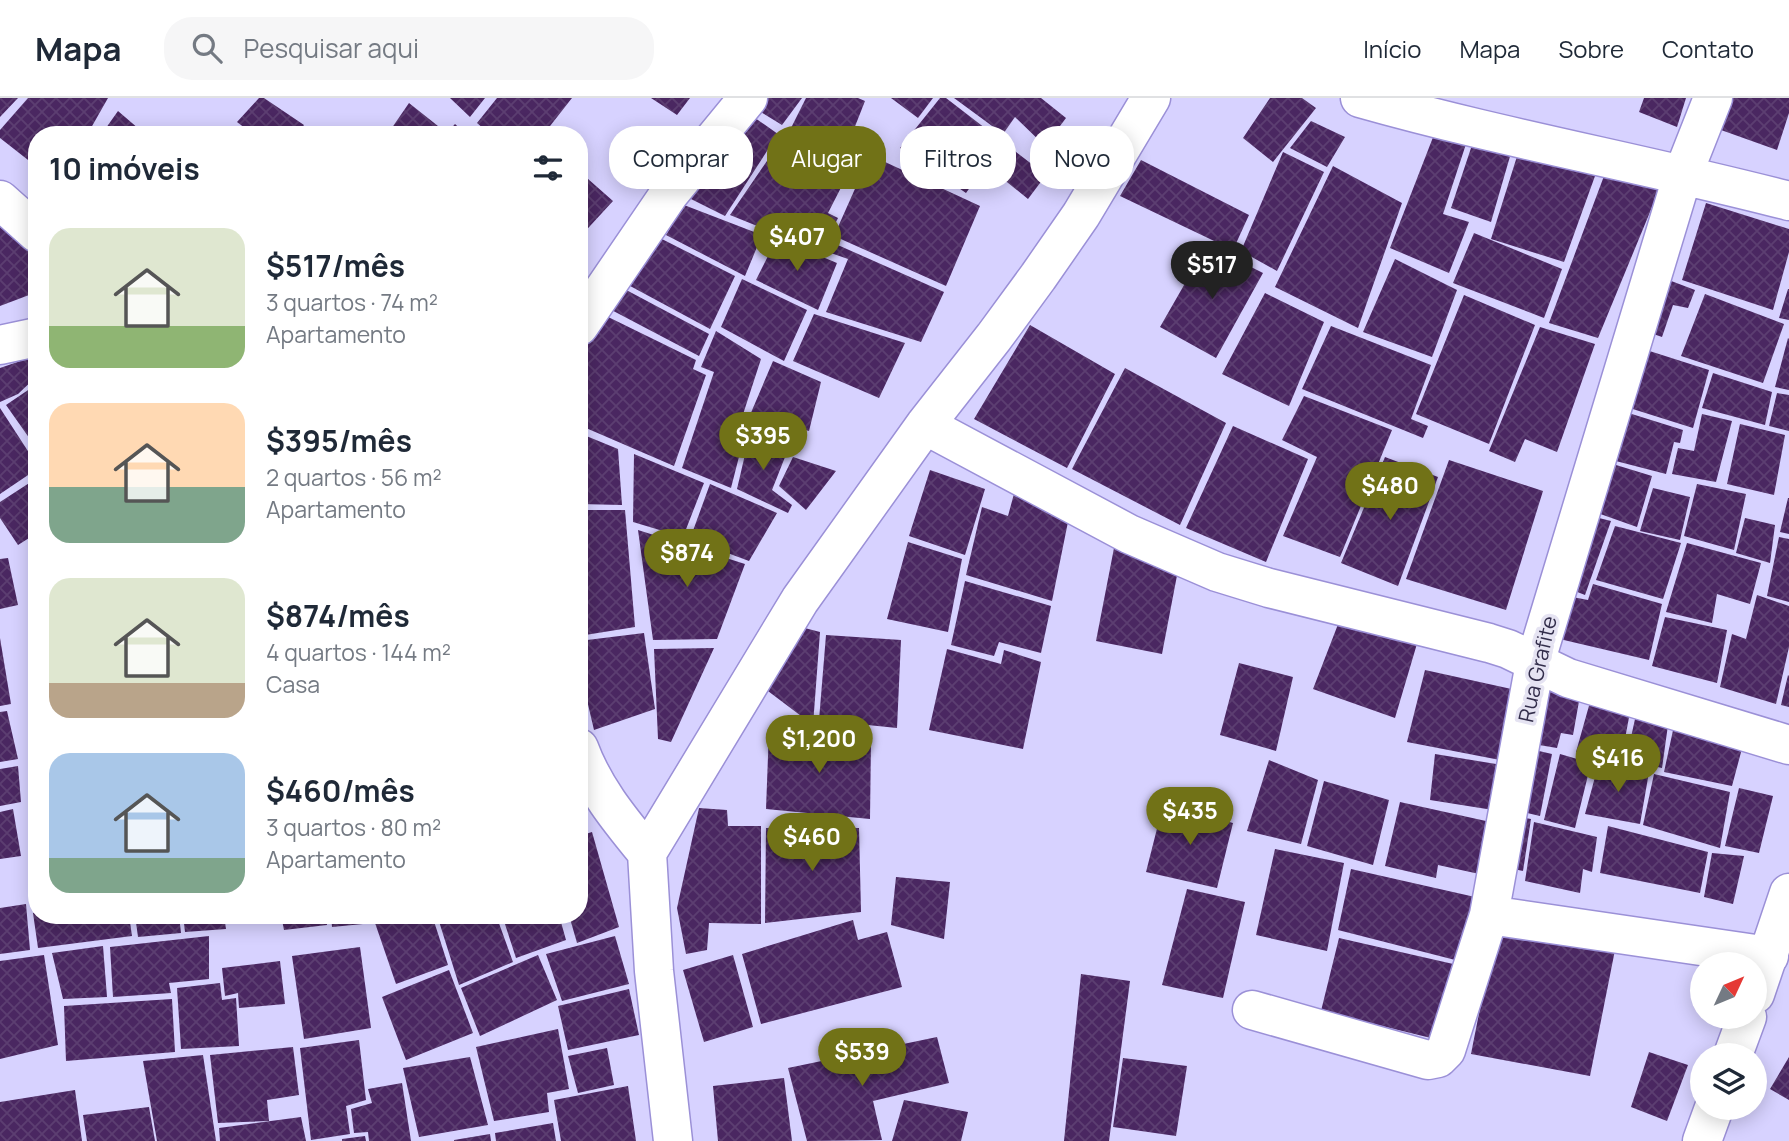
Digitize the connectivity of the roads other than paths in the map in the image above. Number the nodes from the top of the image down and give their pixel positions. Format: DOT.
graph roads {
  1 [pos="748,98"];
  2 [pos="1151,98"];
  3 [pos="1360,98"];
  4 [pos="1713,98"];
  5 [pos="1683,174"];
  6 [pos="0,200"];
  7 [pos="1789,201"];
  8 [pos="28,225"];
  9 [pos="588,313"];
  10 [pos="28,339"];
  11 [pos="0,345"];
  12 [pos="925,425"];
  13 [pos="1535,663"];
  14 [pos="1789,745"];
  15 [pos="588,769"];
  16 [pos="647,853"];
  17 [pos="1789,892"];
  18 [pos="1489,915"];
  19 [pos="1769,956"];
  20 [pos="1252,1010"];
  21 [pos="1710,1120"];
  22 [pos="673,1141"];
  23 [pos="1702,1141"];
  1 -- 9 [label="street"];
  2 -- 12 [label="street"];
  3 -- 5 [label="street"];
  4 -- 5 [label="street, Rua Grafite"];
  5 -- 7 [label="street"];
  5 -- 13 [label="street, Rua Grafite"];
  6 -- 8 [label="street"];
  10 -- 11 [label="street"];
  12 -- 13 [label="street"];
  12 -- 16 [label="street"];
  13 -- 14 [label="street"];
  13 -- 18 [label="street, Rua Grafite"];
  15 -- 16 [label="street"];
  16 -- 22 [label="street"];
  17 -- 19 [label="street"];
  18 -- 19 [label="street"];
  18 -- 20 [label="street, Rua Grafite"];
  21 -- 23 [label="street"];
}
